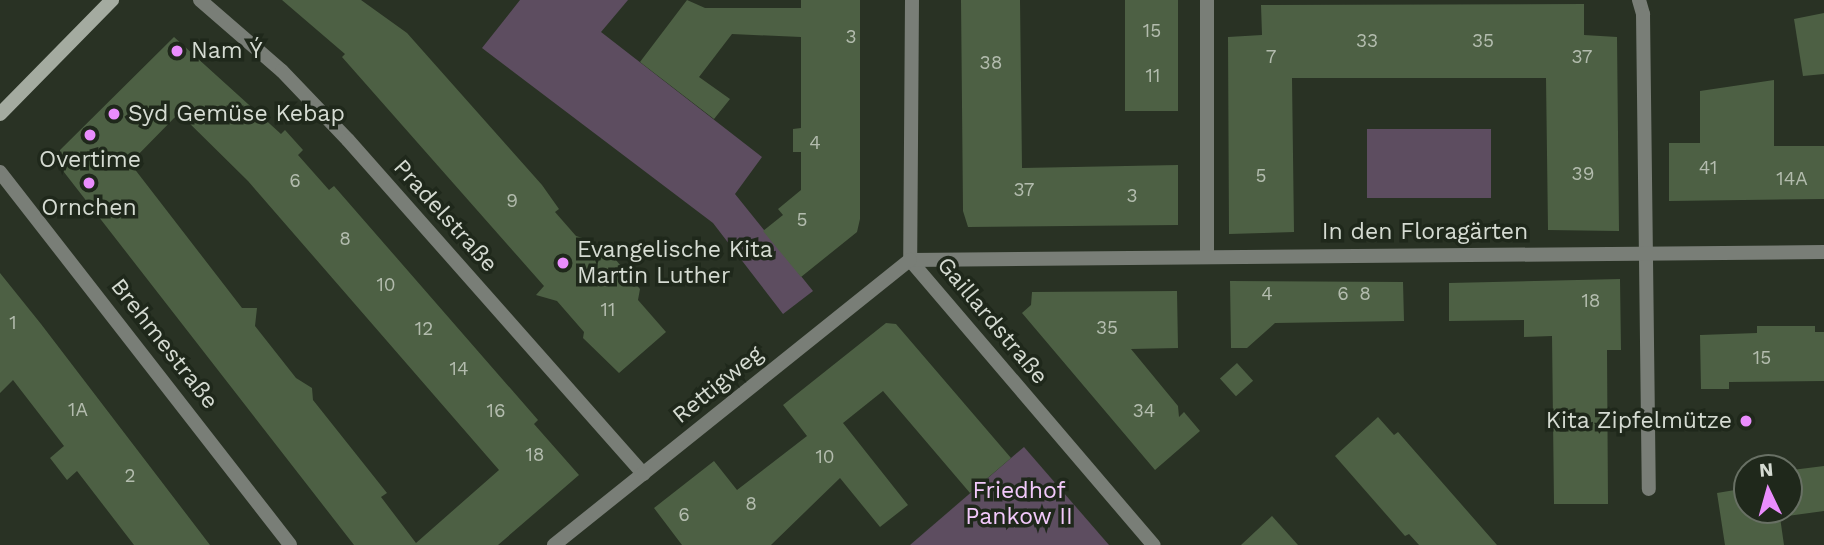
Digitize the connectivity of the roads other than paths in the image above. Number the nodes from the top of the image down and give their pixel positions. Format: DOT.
graph roads {
  1 [pos="112,0"];
  2 [pos="200,0"];
  3 [pos="912,0"];
  4 [pos="1207,0"];
  5 [pos="1639,0"];
  6 [pos="0,114"];
  7 [pos="0,172"];
  8 [pos="1824,252"];
  9 [pos="1642,253"];
  10 [pos="1207,256"];
  11 [pos="910,260"];
  12 [pos="644,474"];
  13 [pos="1649,489"];
  14 [pos="290,545"];
  15 [pos="554,545"];
  16 [pos="1153,545"];
  1 -- 6 [label="main road"];
  2 -- 12 [label="street, Pradelstraße"];
  3 -- 11 [label="street, Gaillardstraße"];
  4 -- 10 [label="street"];
  5 -- 9 [label="street"];
  7 -- 14 [label="street, Brehmestraße"];
  8 -- 9 [label="street, In den Floragärten"];
  9 -- 10 [label="street, In den Floragärten"];
  9 -- 13 [label="street"];
  10 -- 11 [label="street, In den Floragärten"];
  11 -- 12 [label="street, Rettigweg"];
  11 -- 16 [label="street, Gaillardstraße"];
  12 -- 15 [label="street, Rettigweg"];
}
